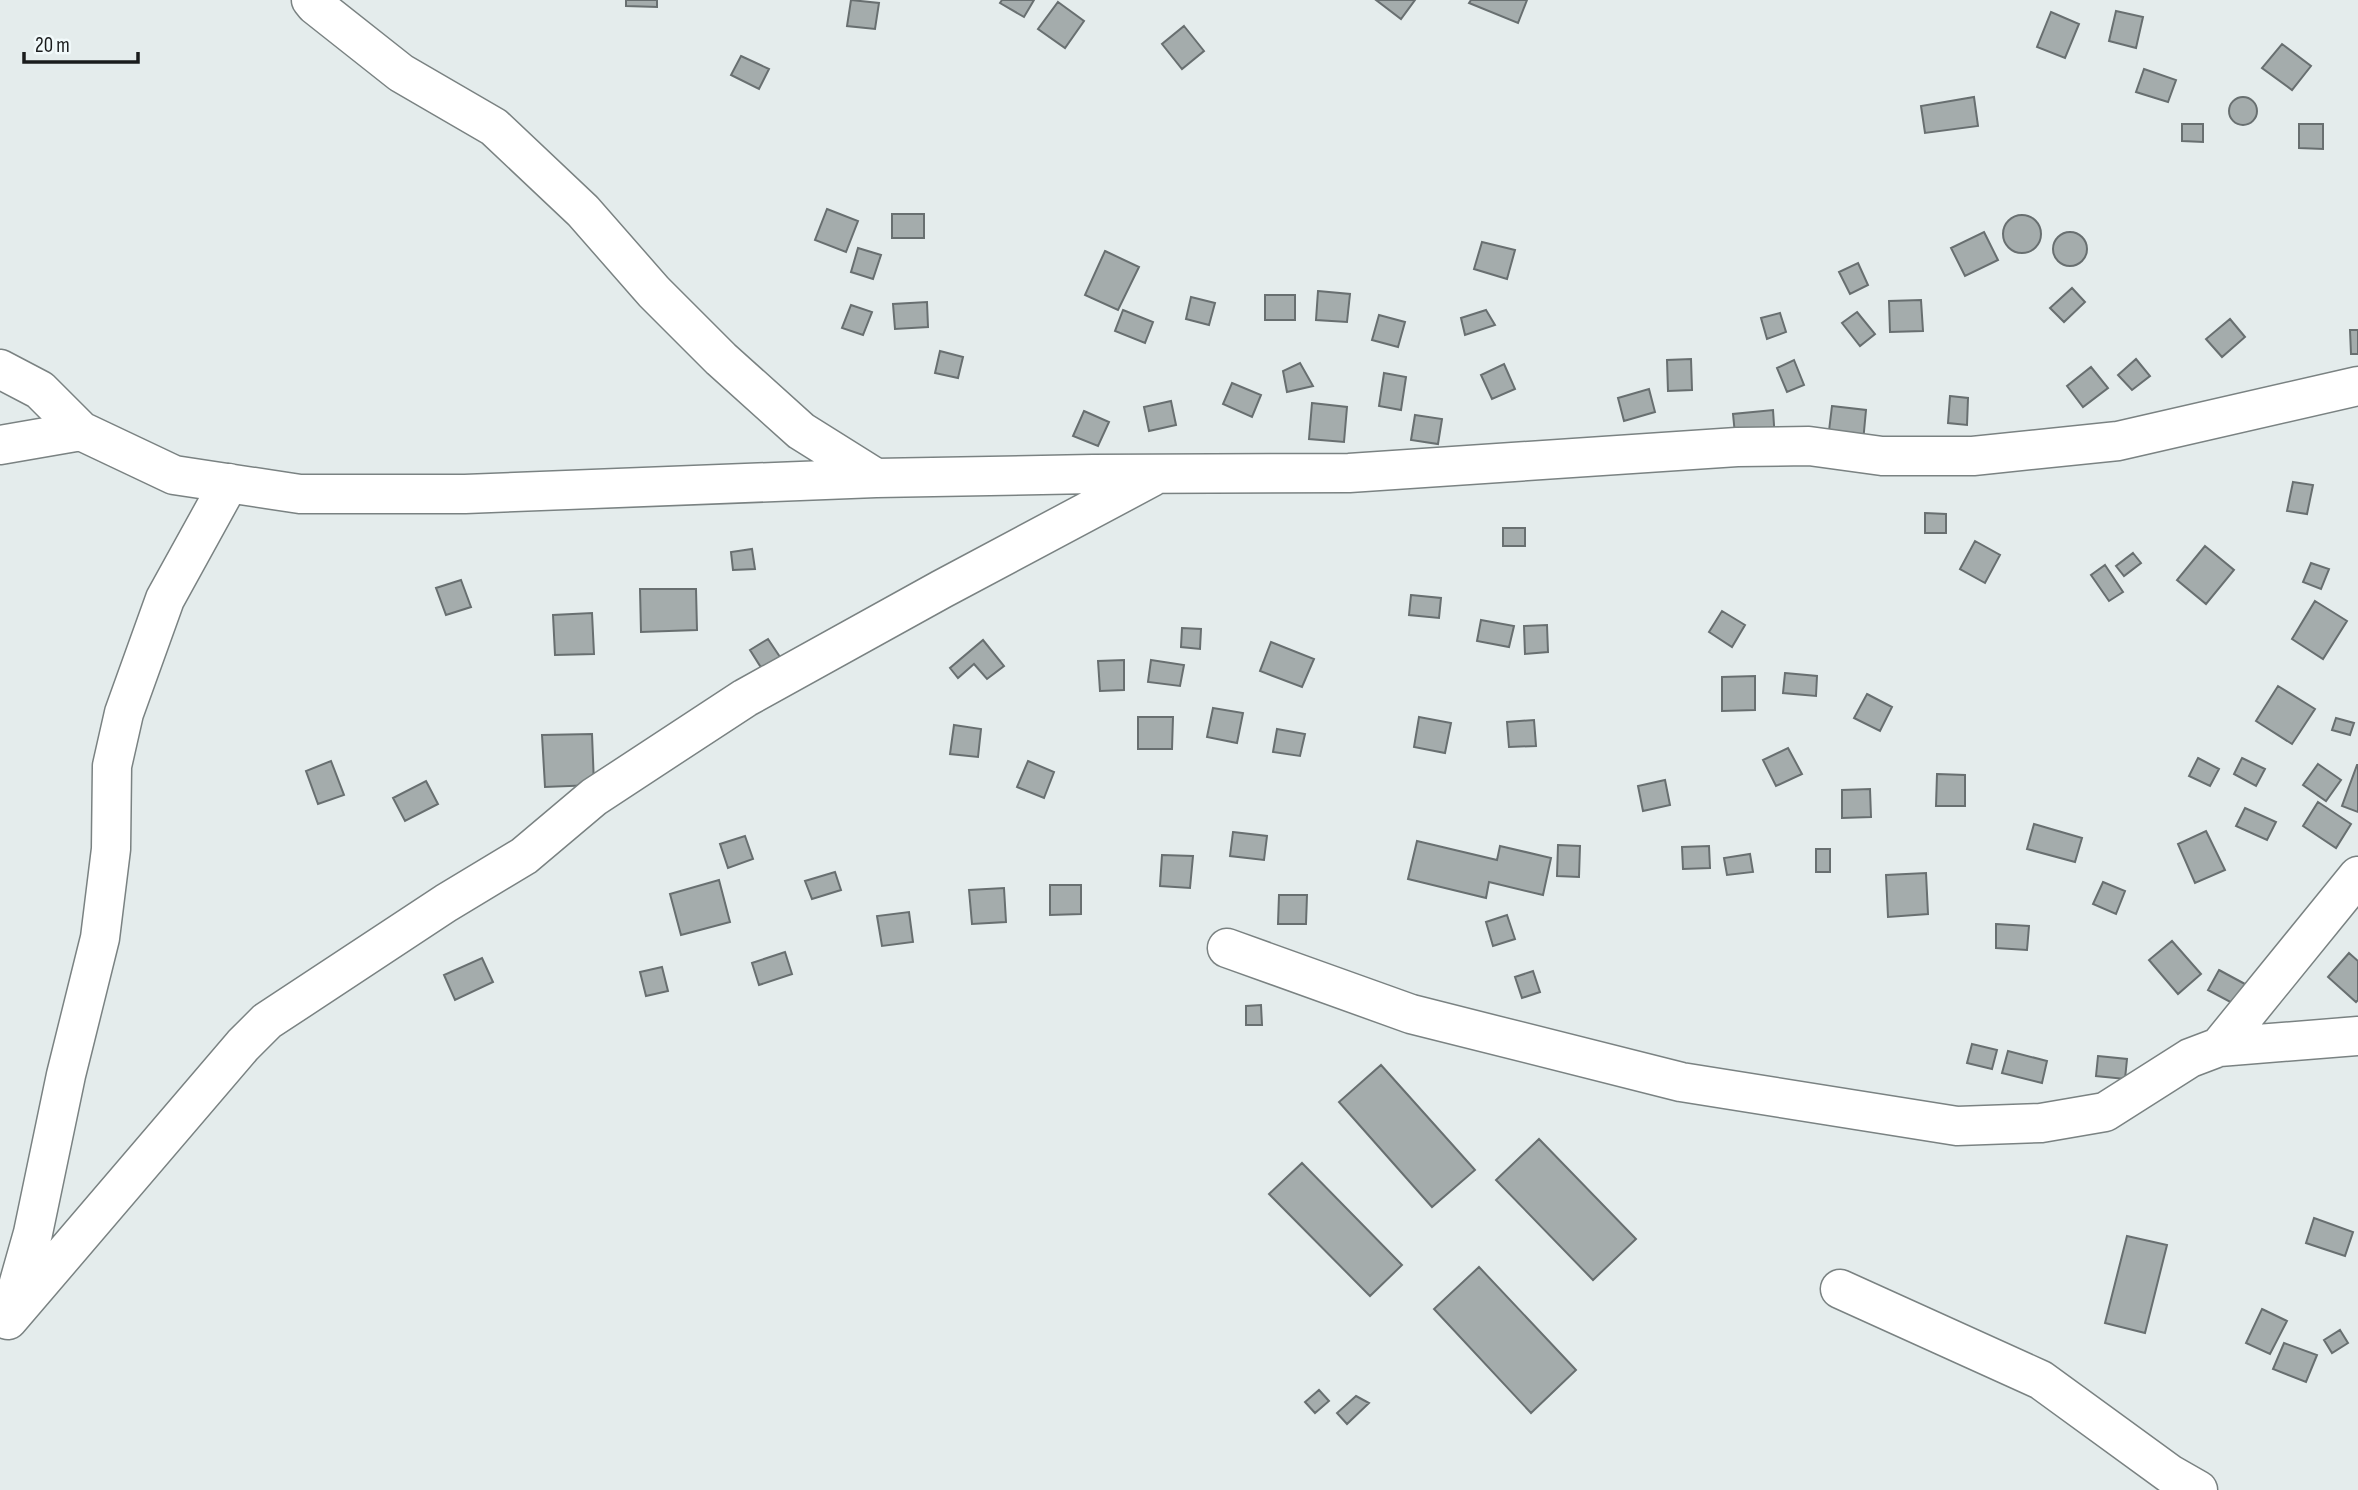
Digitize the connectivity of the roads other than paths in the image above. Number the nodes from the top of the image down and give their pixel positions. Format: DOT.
graph roads {
  1 [pos="311,0"];
  2 [pos="0,369"];
  3 [pos="2358,386"];
  4 [pos="81,431"];
  5 [pos="0,445"];
  6 [pos="1157,474"];
  7 [pos="876,478"];
  8 [pos="229,483"];
  9 [pos="2358,876"];
  10 [pos="1227,948"];
  11 [pos="2358,1036"];
  12 [pos="2219,1047"];
  13 [pos="1840,1289"];
  14 [pos="4,1327"];
  15 [pos="2198,1490"];
  1 -- 7 [label="street"];
  2 -- 4 [label="street"];
  3 -- 6 [label="street"];
  4 -- 5 [label="street"];
  4 -- 8 [label="street"];
  6 -- 7 [label="street"];
  6 -- 14 [label="street"];
  7 -- 8 [label="street"];
  8 -- 14 [label="street"];
  9 -- 12 [label="street"];
  10 -- 12 [label="street"];
  11 -- 12 [label="street"];
  13 -- 15 [label="street"];
}
